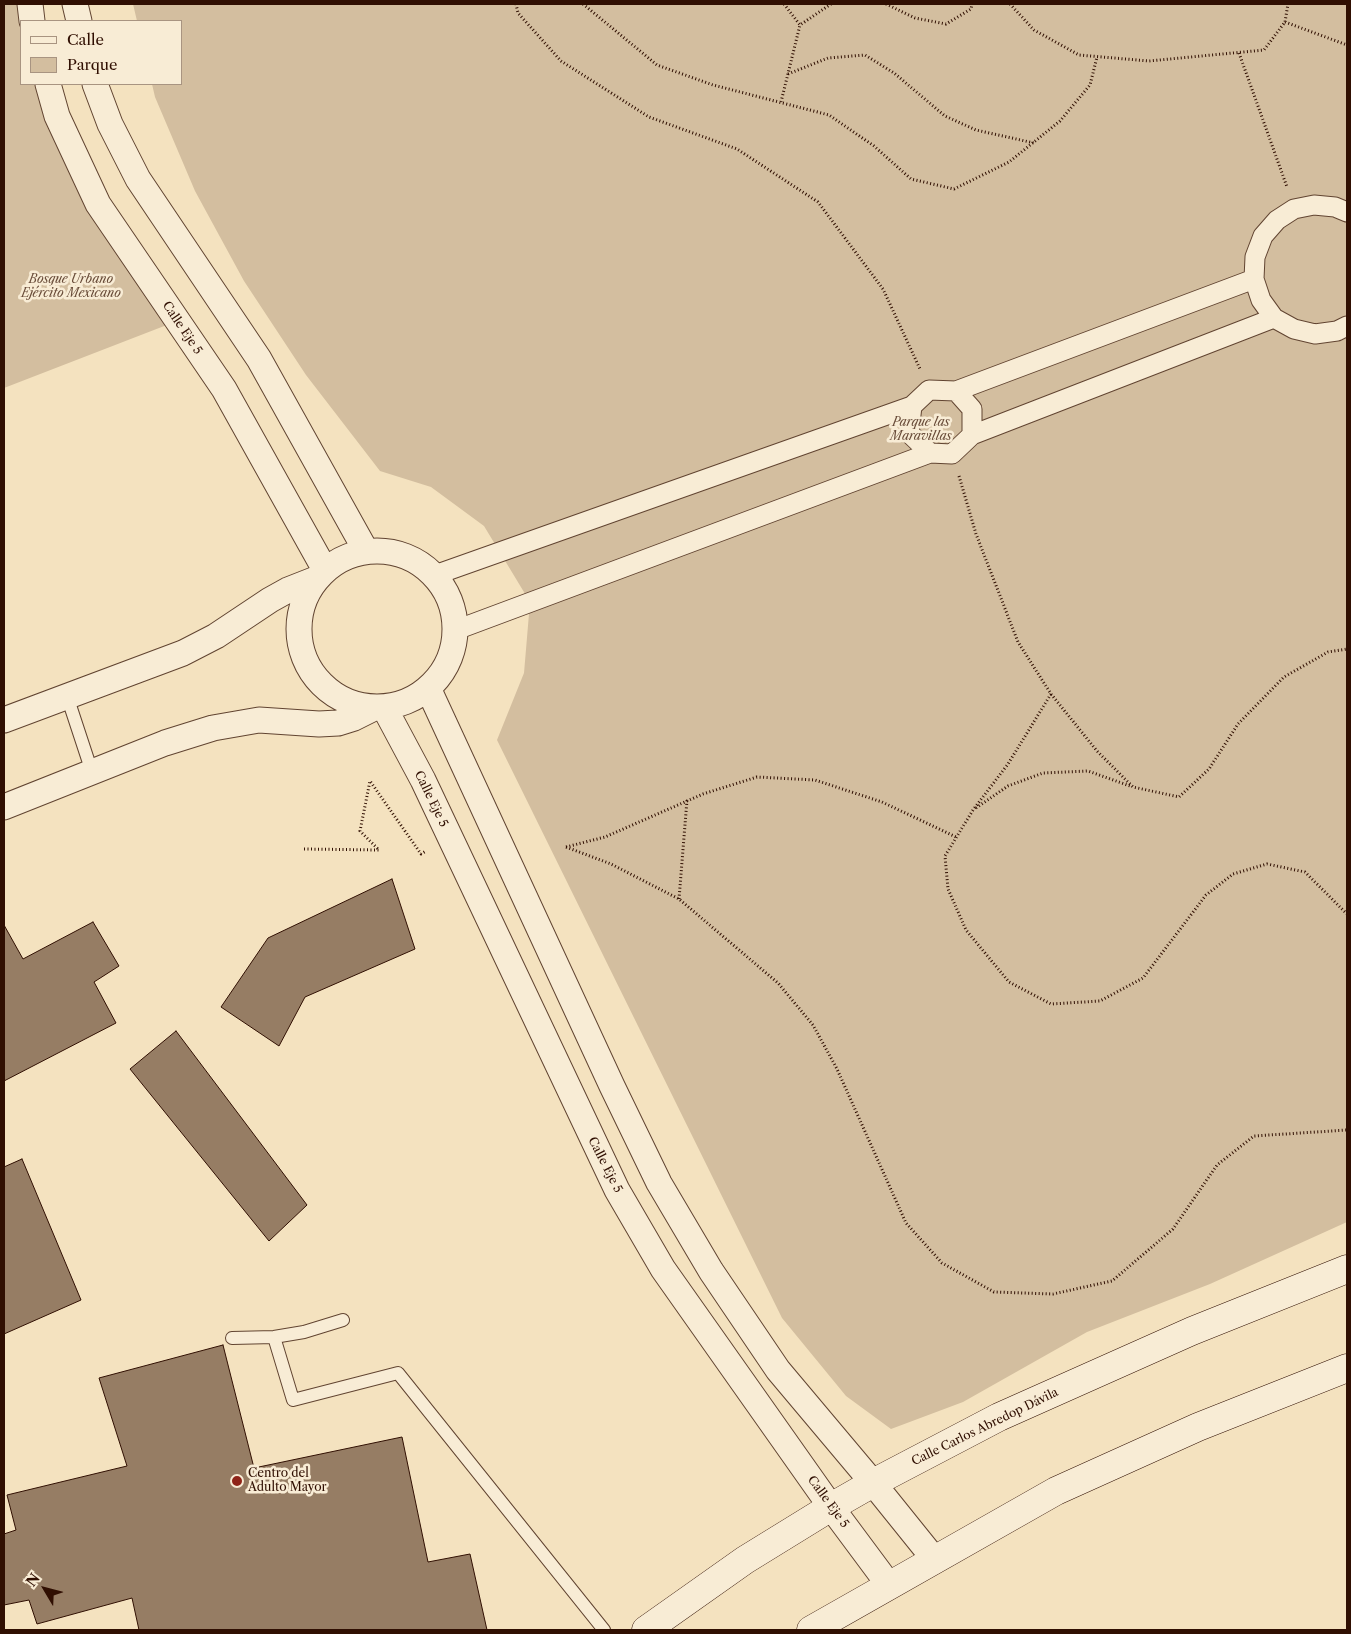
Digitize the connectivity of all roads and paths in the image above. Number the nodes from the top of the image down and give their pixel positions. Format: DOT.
graph roads {
  1 [pos="30,4"];
  2 [pos="75,4"];
  3 [pos="516,4"];
  4 [pos="583,4"];
  5 [pos="784,4"];
  6 [pos="831,4"];
  7 [pos="886,4"];
  8 [pos="972,4"];
  9 [pos="1010,4"];
  10 [pos="1288,4"];
  11 [pos="32,20"];
  12 [pos="79,20"];
  13 [pos="1285,22"];
  14 [pos="800,24"];
  15 [pos="1347,45"];
  16 [pos="1239,52"];
  17 [pos="1097,57"];
  18 [pos="788,74"];
  19 [pos="48,85"];
  20 [pos="95,85"];
  21 [pos="781,102"];
  22 [pos="1034,143"];
  23 [pos="1294,209"];
  24 [pos="1347,212"];
  25 [pos="1254,279"];
  26 [pos="1274,318"];
  27 [pos="1347,326"];
  28 [pos="929,390"];
  29 [pos="956,392"];
  30 [pos="912,406"];
  31 [pos="972,435"];
  32 [pos="930,453"];
  33 [pos="952,454"];
  34 [pos="366,551"];
  35 [pos="321,574"];
  36 [pos="435,575"];
  37 [pos="456,630"];
  38 [pos="1347,650"];
  39 [pos="428,688"];
  40 [pos="1051,694"];
  41 [pos="67,696"];
  42 [pos="379,708"];
  43 [pos="4,720"];
  44 [pos="92,772"];
  45 [pos="1133,787"];
  46 [pos="688,800"];
  47 [pos="4,807"];
  48 [pos="973,810"];
  49 [pos="956,837"];
  50 [pos="431,847"];
  51 [pos="304,849"];
  52 [pos="679,899"];
  53 [pos="1347,914"];
  54 [pos="1347,1130"];
  55 [pos="1347,1269"];
  56 [pos="343,1320"];
  57 [pos="274,1336"];
  58 [pos="232,1338"];
  59 [pos="1347,1368"];
  60 [pos="872,1482"];
  61 [pos="831,1507"];
  62 [pos="934,1560"];
  63 [pos="889,1585"];
  64 [pos="604,1630"];
  65 [pos="646,1630"];
  66 [pos="811,1630"];
  1 -- 11 [label="street"];
  2 -- 12 [label="street"];
  3 -- 28 [label="path"];
  4 -- 21 [label="path"];
  5 -- 14 [label="path"];
  6 -- 14 [label="path"];
  7 -- 8 [label="path"];
  9 -- 17 [label="path"];
  10 -- 13 [label="path"];
  13 -- 15 [label="path"];
  13 -- 16 [label="path"];
  14 -- 18 [label="path"];
  16 -- 17 [label="path"];
  16 -- 23 [label="path"];
  17 -- 22 [label="path"];
  18 -- 21 [label="path"];
  18 -- 22 [label="path"];
  19 -- 35 [label="street, Calle Eje 5"];
  20 -- 34 [label="street"];
  21 -- 22 [label="path"];
  23 -- 24 [label="street"];
  23 -- 25 [label="street"];
  25 -- 26 [label="street"];
  25 -- 29 [label="street"];
  26 -- 27 [label="street"];
  26 -- 31 [label="street"];
  28 -- 29 [label="street"];
  28 -- 30 [label="street"];
  29 -- 31 [label="street"];
  30 -- 32 [label="street"];
  30 -- 36 [label="street"];
  31 -- 33 [label="street"];
  32 -- 33 [label="street"];
  32 -- 37 [label="street"];
  33 -- 40 [label="path"];
  34 -- 35 [label="street"];
  34 -- 36 [label="street"];
  35 -- 41 [label="street"];
  35 -- 42 [label="street"];
  36 -- 37 [label="street"];
  37 -- 39 [label="street"];
  38 -- 45 [label="path"];
  39 -- 42 [label="street"];
  39 -- 60 [label="street"];
  40 -- 45 [label="path"];
  40 -- 48 [label="path"];
  41 -- 43 [label="street"];
  41 -- 44 [label="lane"];
  42 -- 44 [label="street"];
  42 -- 61 [label="street, Calle Eje 5"];
  44 -- 47 [label="street"];
  45 -- 48 [label="path"];
  46 -- 49 [label="path"];
  46 -- 52 [label="path"];
  46 -- 52 [label="path"];
  48 -- 49 [label="path"];
  49 -- 53 [label="path"];
  50 -- 51 [label="path"];
  52 -- 54 [label="path"];
  55 -- 60 [label="main road, Calle Carlos Abredop Dávila"];
  56 -- 57 [label="lane"];
  57 -- 58 [label="lane"];
  57 -- 64 [label="lane"];
  59 -- 62 [label="main road"];
  60 -- 61 [label="main road, Calle Carlos Abredop Dávila"];
  60 -- 62 [label="street"];
  61 -- 63 [label="street, Calle Eje 5"];
  61 -- 65 [label="main road, Calle Carlos Abredop Dávila"];
  62 -- 63 [label="main road"];
  63 -- 66 [label="main road"];
}
